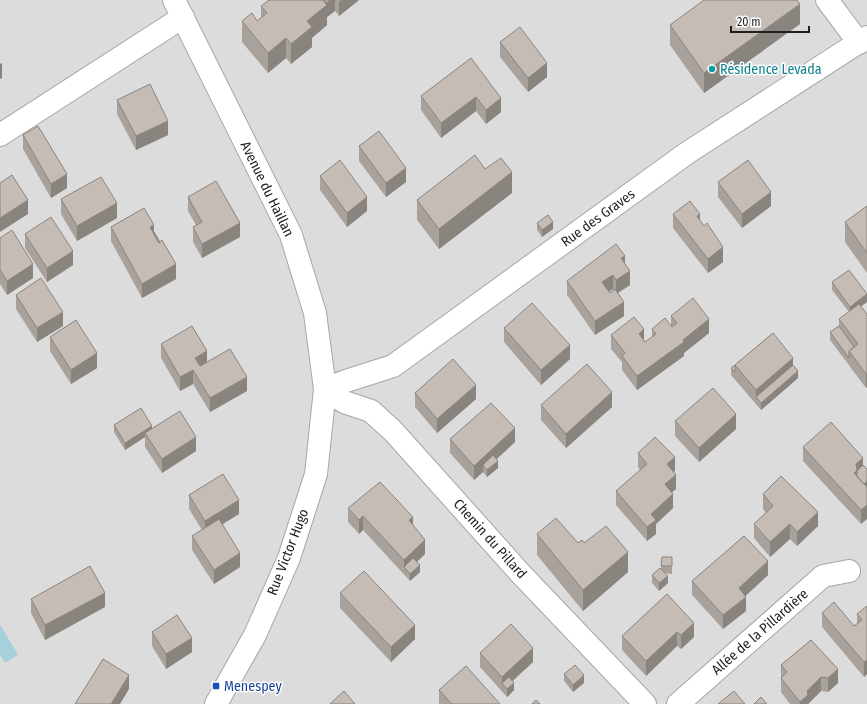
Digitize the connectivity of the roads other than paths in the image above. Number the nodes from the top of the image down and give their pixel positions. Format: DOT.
graph roads {
  1 [pos="827,0"];
  2 [pos="179,8"];
  3 [pos="863,40"];
  4 [pos="0,135"];
  5 [pos="325,389"];
  6 [pos="849,571"];
  7 [pos="216,704"];
  8 [pos="645,704"];
  9 [pos="678,704"];
  1 -- 3 [label="street"];
  2 -- 4 [label="street"];
  2 -- 5 [label="street, Avenue du Haillan"];
  3 -- 5 [label="street, Rue des Graves"];
  5 -- 7 [label="street, Rue Victor Hugo"];
  5 -- 8 [label="street, Chemin du Pillard"];
  6 -- 9 [label="street, Allée de la Pillardière"];
}
